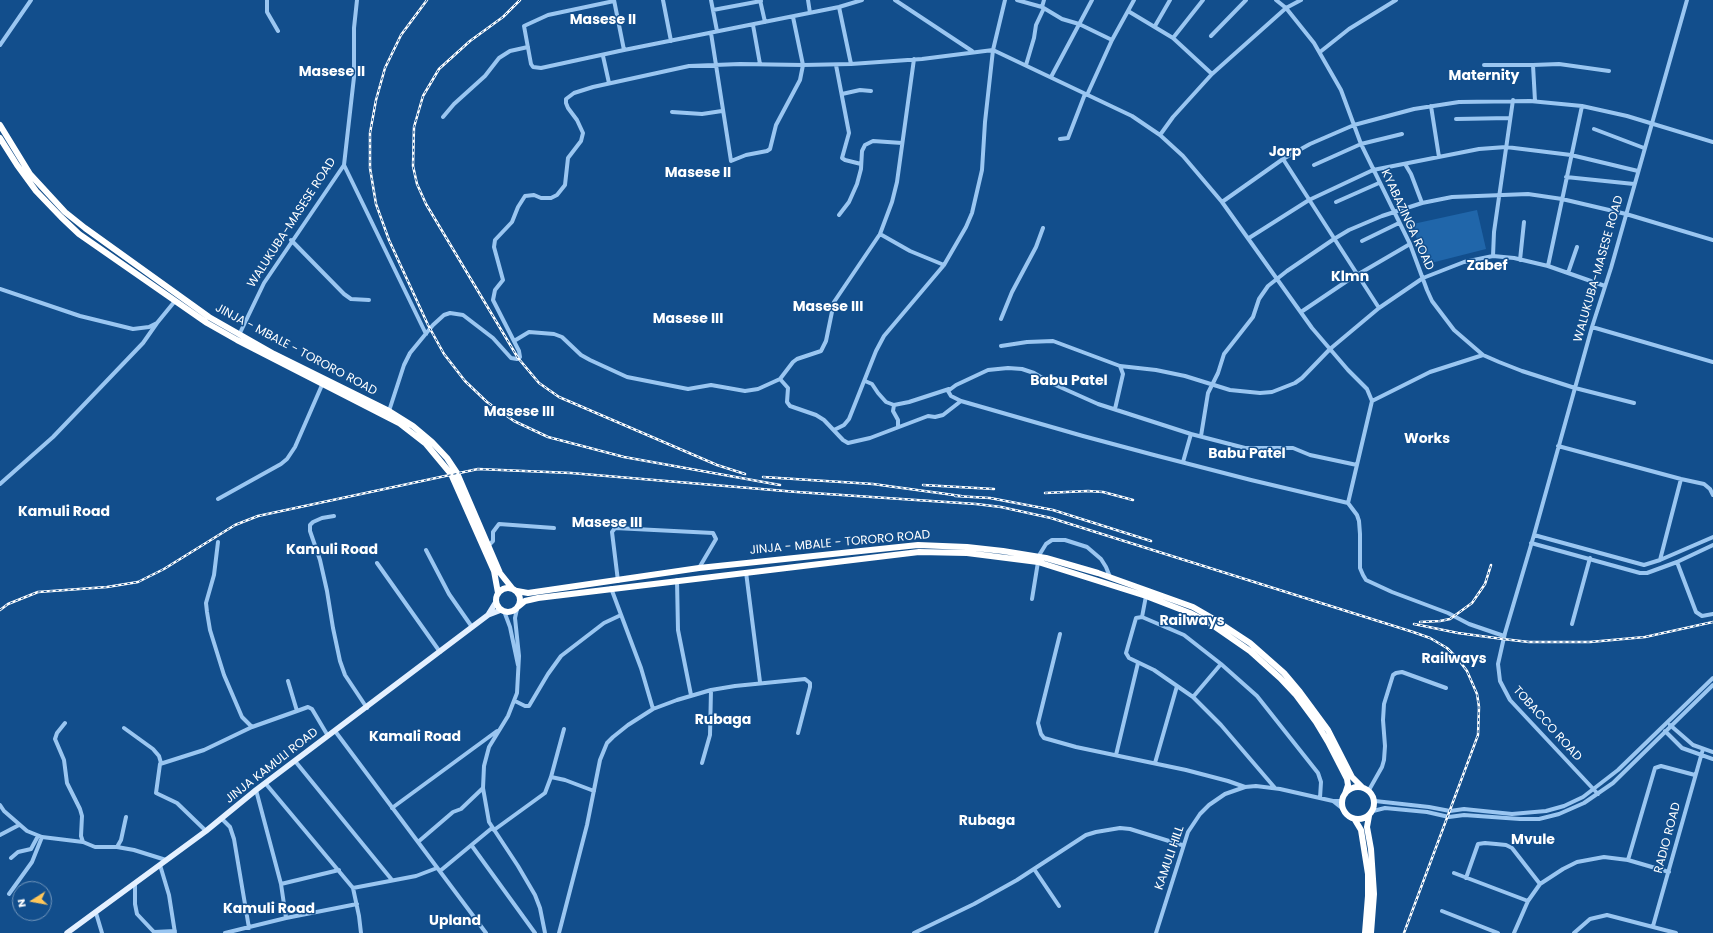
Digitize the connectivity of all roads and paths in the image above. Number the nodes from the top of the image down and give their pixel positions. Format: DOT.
graph roads {
  1 [pos="31,0"];
  2 [pos="267,0"];
  3 [pos="357,0"];
  4 [pos="614,0"];
  5 [pos="663,0"];
  6 [pos="711,0"];
  7 [pos="808,0"];
  8 [pos="862,0"];
  9 [pos="895,0"];
  10 [pos="1005,0"];
  11 [pos="1017,0"];
  12 [pos="1044,0"];
  13 [pos="1092,0"];
  14 [pos="1134,0"];
  15 [pos="1170,0"];
  16 [pos="1203,0"];
  17 [pos="1246,0"];
  18 [pos="1276,0"];
  19 [pos="1301,0"];
  20 [pos="1396,0"];
  21 [pos="1687,0"];
  22 [pos="760,1"];
  23 [pos="856,1"];
  24 [pos="839,7"];
  25 [pos="1043,8"];
  26 [pos="1286,8"];
  27 [pos="713,10"];
  28 [pos="1128,11"];
  29 [pos="810,13"];
  30 [pos="793,17"];
  31 [pos="765,22"];
  32 [pos="1079,24"];
  33 [pos="753,25"];
  34 [pos="1154,26"];
  35 [pos="278,31"];
  36 [pos="717,32"];
  37 [pos="711,33"];
  38 [pos="1211,36"];
  39 [pos="1173,38"];
  40 [pos="1112,40"];
  41 [pos="671,41"];
  42 [pos="0,46"];
  43 [pos="528,47"];
  44 [pos="624,50"];
  45 [pos="993,50"];
  46 [pos="972,52"];
  47 [pos="1320,52"];
  48 [pos="603,56"];
  49 [pos="914,60"];
  50 [pos="760,64"];
  51 [pos="851,64"];
  52 [pos="717,65"];
  53 [pos="804,65"];
  54 [pos="836,65"];
  55 [pos="1026,65"];
  56 [pos="1484,65"];
  57 [pos="1533,65"];
  58 [pos="1610,71"];
  59 [pos="1212,74"];
  60 [pos="1051,78"];
  61 [pos="610,83"];
  62 [pos="871,91"];
  63 [pos="842,94"];
  64 [pos="1086,94"];
  65 [pos="1513,100"];
  66 [pos="1536,101"];
  67 [pos="1431,106"];
  68 [pos="1582,106"];
  69 [pos="722,111"];
  70 [pos="672,112"];
  71 [pos="443,118"];
  72 [pos="1510,118"];
  73 [pos="1456,119"];
  74 [pos="1652,124"];
  75 [pos="0,125"];
  76 [pos="1354,125"];
  77 [pos="1594,129"];
  78 [pos="1402,134"];
  79 [pos="1160,135"];
  80 [pos="0,138"];
  81 [pos="1060,139"];
  82 [pos="1713,142"];
  83 [pos="902,143"];
  84 [pos="1361,144"];
  85 [pos="1506,147"];
  86 [pos="1644,148"];
  87 [pos="1571,155"];
  88 [pos="1439,157"];
  89 [pos="1283,159"];
  90 [pos="861,164"];
  91 [pos="1405,164"];
  92 [pos="344,165"];
  93 [pos="1314,165"];
  94 [pos="1373,170"];
  95 [pos="1638,171"];
  96 [pos="1566,177"];
  97 [pos="1379,183"];
  98 [pos="1634,184"];
  99 [pos="1500,194"];
  100 [pos="1562,199"];
  101 [pos="1309,200"];
  102 [pos="1222,202"];
  103 [pos="1336,202"];
  104 [pos="1422,203"];
  105 [pos="1393,212"];
  106 [pos="1626,214"];
  107 [pos="839,215"];
  108 [pos="1524,222"];
  109 [pos="1399,223"];
  110 [pos="1044,228"];
  111 [pos="880,234"];
  112 [pos="1249,238"];
  113 [pos="1334,239"];
  114 [pos="291,240"];
  115 [pos="1713,240"];
  116 [pos="1362,241"];
  117 [pos="1410,244"];
  118 [pos="1577,248"];
  119 [pos="1493,256"];
  120 [pos="1520,260"];
  121 [pos="944,265"];
  122 [pos="1548,266"];
  123 [pos="1568,273"];
  124 [pos="1357,274"];
  125 [pos="1423,278"];
  126 [pos="1278,279"];
  127 [pos="1605,286"];
  128 [pos="0,289"];
  129 [pos="369,300"];
  130 [pos="175,301"];
  131 [pos="1379,308"];
  132 [pos="1301,312"];
  133 [pos="1001,319"];
  134 [pos="157,323"];
  135 [pos="1592,327"];
  136 [pos="426,334"];
  137 [pos="239,335"];
  138 [pos="514,341"];
  139 [pos="1001,346"];
  140 [pos="1330,348"];
  141 [pos="1483,355"];
  142 [pos="1713,362"];
  143 [pos="1120,366"];
  144 [pos="780,379"];
  145 [pos="865,381"];
  146 [pos="322,385"];
  147 [pos="1212,385"];
  148 [pos="1576,388"];
  149 [pos="949,389"];
  150 [pos="942,392"];
  151 [pos="952,396"];
  152 [pos="961,401"];
  153 [pos="1372,401"];
  154 [pos="1634,403"];
  155 [pos="894,405"];
  156 [pos="1115,409"];
  157 [pos="389,411"];
  158 [pos="898,426"];
  159 [pos="834,430"];
  160 [pos="1191,434"];
  161 [pos="1201,436"];
  162 [pos="1558,446"];
  163 [pos="1183,462"];
  164 [pos="1357,464"];
  165 [pos="1680,479"];
  166 [pos="0,484"];
  167 [pos="1713,495"];
  168 [pos="218,499"];
  169 [pos="1348,503"];
  170 [pos="334,516"];
  171 [pos="554,528"];
  172 [pos="1534,535"];
  173 [pos="1713,537"];
  174 [pos="218,542"];
  175 [pos="1531,543"];
  176 [pos="1713,545"];
  177 [pos="488,546"];
  178 [pos="1579,548"];
  179 [pos="1686,549"];
  180 [pos="426,550"];
  181 [pos="1577,555"];
  182 [pos="1604,555"];
  183 [pos="1690,556"];
  184 [pos="1590,558"];
  185 [pos="1038,560"];
  186 [pos="1660,560"];
  187 [pos="1602,562"];
  188 [pos="1677,562"];
  189 [pos="377,563"];
  190 [pos="699,568"];
  191 [pos="746,572"];
  192 [pos="1110,578"];
  193 [pos="618,580"];
  194 [pos="677,580"];
  195 [pos="611,588"];
  196 [pos="515,590"];
  197 [pos="498,593"];
  198 [pos="1146,596"];
  199 [pos="1032,598"];
  200 [pos="496,602"];
  201 [pos="518,607"];
  202 [pos="502,611"];
  203 [pos="1713,614"];
  204 [pos="488,615"];
  205 [pos="621,615"];
  206 [pos="1142,617"];
  207 [pos="1572,624"];
  208 [pos="472,627"];
  209 [pos="1060,634"];
  210 [pos="1504,636"];
  211 [pos="440,652"];
  212 [pos="1138,663"];
  213 [pos="1220,664"];
  214 [pos="519,669"];
  215 [pos="1713,678"];
  216 [pos="288,681"];
  217 [pos="760,682"];
  218 [pos="1713,685"];
  219 [pos="1177,686"];
  220 [pos="1446,688"];
  221 [pos="711,690"];
  222 [pos="691,695"];
  223 [pos="1193,697"];
  224 [pos="515,701"];
  225 [pos="366,708"];
  226 [pos="652,710"];
  227 [pos="297,711"];
  228 [pos="1667,722"];
  229 [pos="65,723"];
  230 [pos="1671,726"];
  231 [pos="1661,727"];
  232 [pos="124,728"];
  233 [pos="252,728"];
  234 [pos="564,729"];
  235 [pos="498,730"];
  236 [pos="335,731"];
  237 [pos="1665,731"];
  238 [pos="798,733"];
  239 [pos="328,736"];
  240 [pos="1703,749"];
  241 [pos="1713,752"];
  242 [pos="1116,755"];
  243 [pos="1702,756"];
  244 [pos="1713,759"];
  245 [pos="295,761"];
  246 [pos="161,763"];
  247 [pos="702,763"];
  248 [pos="1155,763"];
  249 [pos="1695,775"];
  250 [pos="551,777"];
  251 [pos="266,784"];
  252 [pos="1245,787"];
  253 [pos="1362,787"];
  254 [pos="483,788"];
  255 [pos="1275,788"];
  256 [pos="1593,789"];
  257 [pos="256,790"];
  258 [pos="1369,790"];
  259 [pos="594,792"];
  260 [pos="1345,794"];
  261 [pos="1598,794"];
  262 [pos="1320,798"];
  263 [pos="1375,800"];
  264 [pos="1333,801"];
  265 [pos="1342,801"];
  266 [pos="0,805"];
  267 [pos="392,808"];
  268 [pos="1343,809"];
  269 [pos="1371,813"];
  270 [pos="126,816"];
  271 [pos="222,819"];
  272 [pos="1355,820"];
  273 [pos="19,825"];
  274 [pos="493,829"];
  275 [pos="206,831"];
  276 [pos="0,835"];
  277 [pos="40,836"];
  278 [pos="83,842"];
  279 [pos="418,842"];
  280 [pos="1182,845"];
  281 [pos="472,846"];
  282 [pos="117,847"];
  283 [pos="10,858"];
  284 [pos="166,860"];
  285 [pos="1628,860"];
  286 [pos="160,865"];
  287 [pos="438,869"];
  288 [pos="1034,869"];
  289 [pos="339,870"];
  290 [pos="1669,872"];
  291 [pos="1454,873"];
  292 [pos="1466,878"];
  293 [pos="392,880"];
  294 [pos="135,884"];
  295 [pos="280,884"];
  296 [pos="1540,884"];
  297 [pos="353,888"];
  298 [pos="9,894"];
  299 [pos="1528,901"];
  300 [pos="356,904"];
  301 [pos="1059,906"];
  302 [pos="1442,912"];
  303 [pos="96,913"];
  304 [pos="286,918"];
  305 [pos="1653,926"];
  306 [pos="249,928"];
  307 [pos="175,932"];
  308 [pos="67,933"];
  309 [pos="102,933"];
  310 [pos="226,933"];
  311 [pos="361,933"];
  312 [pos="486,933"];
  313 [pos="535,933"];
  314 [pos="545,933"];
  315 [pos="559,933"];
  316 [pos="914,933"];
  317 [pos="1156,933"];
  318 [pos="1365,933"];
  319 [pos="1371,933"];
  320 [pos="1498,933"];
  321 [pos="1514,933"];
  322 [pos="1574,933"];
  323 [pos="1676,933"];
  1 -- 42 [label="street"];
  2 -- 35 [label="street"];
  3 -- 92 [label="street, WALUKUBA-MASESE ROAD"];
  4 -- 43 [label="street"];
  4 -- 44 [label="street"];
  5 -- 41 [label="street"];
  6 -- 27 [label="street"];
  7 -- 29 [label="street"];
  8 -- 23 [label="street"];
  9 -- 46 [label="street"];
  10 -- 45 [label="street"];
  11 -- 25 [label="street"];
  12 -- 25 [label="street"];
  13 -- 32 [label="street"];
  14 -- 28 [label="street"];
  15 -- 34 [label="street"];
  16 -- 39 [label="street"];
  17 -- 38 [label="street"];
  18 -- 26 [label="street, KYABAZINGA ROAD"];
  19 -- 26 [label="street"];
  20 -- 47 [label="street"];
  21 -- 74 [label="street, WALUKUBA-MASESE ROAD"];
  22 -- 27 [label="street"];
  22 -- 31 [label="street"];
  23 -- 24 [label="street"];
  24 -- 29 [label="street"];
  24 -- 51 [label="street"];
  25 -- 32 [label="street"];
  25 -- 55 [label="street"];
  26 -- 47 [label="street, KYABAZINGA ROAD"];
  26 -- 59 [label="street"];
  27 -- 36 [label="street"];
  28 -- 34 [label="street"];
  28 -- 40 [label="street"];
  29 -- 30 [label="street"];
  30 -- 31 [label="street"];
  30 -- 53 [label="street"];
  31 -- 33 [label="street"];
  32 -- 40 [label="street"];
  32 -- 60 [label="street"];
  33 -- 36 [label="street"];
  33 -- 50 [label="street"];
  34 -- 39 [label="street"];
  36 -- 37 [label="street"];
  37 -- 41 [label="street"];
  37 -- 52 [label="street"];
  39 -- 59 [label="street"];
  40 -- 64 [label="street"];
  41 -- 44 [label="street"];
  43 -- 48 [label="street"];
  43 -- 71 [label="street"];
  44 -- 48 [label="street"];
  45 -- 46 [label="street"];
  45 -- 55 [label="street"];
  45 -- 121 [label="street"];
  46 -- 49 [label="street"];
  47 -- 76 [label="street, KYABAZINGA ROAD"];
  48 -- 61 [label="street"];
  49 -- 51 [label="street"];
  49 -- 83 [label="street"];
  50 -- 52 [label="street"];
  50 -- 53 [label="street"];
  51 -- 54 [label="street"];
  52 -- 61 [label="street"];
  52 -- 69 [label="street"];
  53 -- 54 [label="street"];
  53 -- 69 [label="street"];
  54 -- 63 [label="street"];
  55 -- 60 [label="street"];
  56 -- 57 [label="street"];
  57 -- 58 [label="street"];
  57 -- 66 [label="street"];
  59 -- 79 [label="street"];
  60 -- 64 [label="street"];
  61 -- 138 [label="street"];
  62 -- 63 [label="street"];
  63 -- 90 [label="street"];
  64 -- 79 [label="street"];
  64 -- 81 [label="street"];
  65 -- 66 [label="street"];
  65 -- 67 [label="street"];
  65 -- 72 [label="street"];
  66 -- 68 [label="street"];
  67 -- 76 [label="street"];
  67 -- 88 [label="street"];
  68 -- 74 [label="street"];
  68 -- 87 [label="street"];
  69 -- 70 [label="street"];
  72 -- 73 [label="street"];
  72 -- 85 [label="street"];
  74 -- 82 [label="street"];
  74 -- 86 [label="street, WALUKUBA-MASESE ROAD"];
  75 -- 137 [label="highway, JINJA - MBALE - TORORO ROAD"];
  76 -- 84 [label="street, KYABAZINGA ROAD"];
  76 -- 89 [label="street"];
  77 -- 86 [label="street"];
  78 -- 84 [label="street"];
  79 -- 102 [label="street"];
  80 -- 130 [label="highway, JINJA - MBALE - TORORO ROAD"];
  83 -- 90 [label="street"];
  83 -- 111 [label="street"];
  84 -- 93 [label="street"];
  84 -- 94 [label="street, KYABAZINGA ROAD"];
  85 -- 87 [label="street"];
  85 -- 88 [label="street"];
  85 -- 99 [label="street"];
  86 -- 95 [label="street, WALUKUBA-MASESE ROAD"];
  87 -- 95 [label="street"];
  87 -- 96 [label="street"];
  88 -- 91 [label="street"];
  89 -- 101 [label="street"];
  89 -- 102 [label="street"];
  90 -- 107 [label="street"];
  91 -- 94 [label="street"];
  91 -- 104 [label="street"];
  92 -- 114 [label="street, WALUKUBA-MASESE ROAD"];
  92 -- 136 [label="street"];
  94 -- 97 [label="street, KYABAZINGA ROAD"];
  94 -- 101 [label="street"];
  95 -- 98 [label="street, WALUKUBA-MASESE ROAD"];
  96 -- 98 [label="street"];
  96 -- 100 [label="street"];
  97 -- 103 [label="street"];
  97 -- 105 [label="street, KYABAZINGA ROAD"];
  98 -- 106 [label="street, WALUKUBA-MASESE ROAD"];
  99 -- 100 [label="street"];
  99 -- 104 [label="street"];
  99 -- 119 [label="street"];
  100 -- 106 [label="street"];
  100 -- 122 [label="street"];
  101 -- 112 [label="street"];
  101 -- 113 [label="street"];
  102 -- 112 [label="street"];
  104 -- 105 [label="street"];
  105 -- 109 [label="street, KYABAZINGA ROAD"];
  105 -- 113 [label="street"];
  106 -- 115 [label="street"];
  106 -- 127 [label="street, WALUKUBA-MASESE ROAD"];
  108 -- 120 [label="street"];
  109 -- 116 [label="street"];
  109 -- 117 [label="street, KYABAZINGA ROAD"];
  110 -- 133 [label="street"];
  111 -- 121 [label="street"];
  111 -- 144 [label="street"];
  112 -- 126 [label="street"];
  113 -- 124 [label="street"];
  113 -- 126 [label="street"];
  114 -- 129 [label="street"];
  114 -- 137 [label="street, WALUKUBA-MASESE ROAD"];
  117 -- 124 [label="street"];
  117 -- 125 [label="street, KYABAZINGA ROAD"];
  118 -- 123 [label="street"];
  119 -- 120 [label="street"];
  119 -- 125 [label="street"];
  120 -- 122 [label="street"];
  121 -- 145 [label="street"];
  122 -- 123 [label="street"];
  123 -- 127 [label="street"];
  124 -- 131 [label="street"];
  124 -- 132 [label="street"];
  125 -- 131 [label="street"];
  125 -- 141 [label="street, KYABAZINGA ROAD"];
  126 -- 132 [label="street"];
  126 -- 147 [label="street"];
  127 -- 135 [label="street, WALUKUBA-MASESE ROAD"];
  128 -- 134 [label="street"];
  130 -- 134 [label="street"];
  130 -- 146 [label="highway, JINJA - MBALE - TORORO ROAD"];
  131 -- 140 [label="street"];
  132 -- 140 [label="street"];
  134 -- 166 [label="street"];
  135 -- 142 [label="street"];
  135 -- 148 [label="street, WALUKUBA-MASESE ROAD"];
  136 -- 138 [label="street"];
  136 -- 157 [label="street"];
  137 -- 157 [label="highway, JINJA - MBALE - TORORO ROAD"];
  138 -- 144 [label="street"];
  139 -- 143 [label="street"];
  140 -- 147 [label="street"];
  140 -- 153 [label="street"];
  141 -- 148 [label="street, KYABAZINGA ROAD"];
  141 -- 153 [label="street"];
  143 -- 147 [label="street"];
  143 -- 156 [label="street"];
  144 -- 159 [label="street"];
  145 -- 155 [label="street"];
  145 -- 159 [label="street"];
  146 -- 168 [label="street"];
  146 -- 197 [label="highway, JINJA - MBALE - TORORO ROAD"];
  147 -- 161 [label="street"];
  148 -- 154 [label="street, KYABAZINGA ROAD"];
  148 -- 162 [label="street, WALUKUBA-MASESE ROAD"];
  149 -- 150 [label="street"];
  149 -- 151 [label="street"];
  149 -- 156 [label="street"];
  150 -- 151 [label="street"];
  150 -- 155 [label="street"];
  151 -- 152 [label="street"];
  152 -- 158 [label="street"];
  152 -- 163 [label="street"];
  153 -- 164 [label="street"];
  155 -- 158 [label="street"];
  156 -- 160 [label="street"];
  157 -- 177 [label="highway, JINJA - MBALE - TORORO ROAD"];
  158 -- 159 [label="street"];
  160 -- 161 [label="street"];
  160 -- 163 [label="street"];
  161 -- 164 [label="street"];
  162 -- 165 [label="street"];
  162 -- 172 [label="street, WALUKUBA-MASESE ROAD"];
  163 -- 169 [label="street"];
  164 -- 169 [label="street"];
  165 -- 167 [label="street"];
  165 -- 186 [label="street"];
  169 -- 210 [label="street"];
  170 -- 225 [label="street"];
  171 -- 177 [label="street"];
  172 -- 175 [label="street, WALUKUBA-MASESE ROAD"];
  172 -- 178 [label="street"];
  173 -- 179 [label="street"];
  174 -- 233 [label="street"];
  175 -- 181 [label="street"];
  175 -- 210 [label="street, TOBACCO ROAD"];
  176 -- 183 [label="street"];
  177 -- 196 [label="highway, JINJA - MBALE - TORORO ROAD"];
  178 -- 181 [label="street"];
  178 -- 182 [label="street"];
  179 -- 183 [label="street"];
  179 -- 186 [label="street"];
  180 -- 208 [label="street"];
  181 -- 184 [label="street"];
  182 -- 186 [label="street"];
  182 -- 187 [label="street"];
  183 -- 188 [label="street"];
  184 -- 187 [label="street"];
  184 -- 207 [label="street"];
  185 -- 190 [label="highway, JINJA - MBALE - TORORO ROAD"];
  185 -- 191 [label="highway, JINJA - MBALE - TORORO ROAD"];
  185 -- 192 [label="highway, JINJA - MBALE - TORORO ROAD"];
  185 -- 192 [label="street"];
  185 -- 198 [label="highway, JINJA - MBALE - TORORO ROAD"];
  185 -- 199 [label="street"];
  187 -- 188 [label="street"];
  188 -- 203 [label="street"];
  189 -- 211 [label="street"];
  190 -- 193 [label="highway, JINJA - MBALE - TORORO ROAD"];
  190 -- 193 [label="street"];
  191 -- 194 [label="highway, JINJA - MBALE - TORORO ROAD"];
  191 -- 217 [label="street"];
  192 -- 253 [label="highway, JINJA - MBALE - TORORO ROAD"];
  193 -- 196 [label="highway, JINJA - MBALE - TORORO ROAD"];
  194 -- 195 [label="highway, JINJA - MBALE - TORORO ROAD"];
  194 -- 222 [label="street"];
  195 -- 201 [label="highway, JINJA - MBALE - TORORO ROAD"];
  195 -- 205 [label="street"];
  196 -- 197 [label="highway"];
  196 -- 201 [label="highway"];
  197 -- 200 [label="highway"];
  198 -- 206 [label="street"];
  198 -- 260 [label="highway, JINJA - MBALE - TORORO ROAD"];
  200 -- 202 [label="highway"];
  200 -- 204 [label="main road, JINJA KAMULI ROAD"];
  201 -- 202 [label="highway"];
  201 -- 214 [label="street"];
  202 -- 204 [label="main road, JINJA KAMULI ROAD"];
  202 -- 214 [label="street"];
  204 -- 208 [label="main road, JINJA KAMULI ROAD"];
  205 -- 224 [label="street"];
  205 -- 226 [label="street"];
  206 -- 212 [label="street"];
  206 -- 213 [label="street"];
  208 -- 211 [label="main road, JINJA KAMULI ROAD"];
  209 -- 242 [label="street"];
  210 -- 256 [label="street, TOBACCO ROAD"];
  211 -- 225 [label="main road, JINJA KAMULI ROAD"];
  212 -- 219 [label="street"];
  212 -- 242 [label="street"];
  213 -- 223 [label="street"];
  213 -- 262 [label="street"];
  214 -- 224 [label="street"];
  215 -- 228 [label="street"];
  216 -- 227 [label="street"];
  217 -- 221 [label="street"];
  217 -- 238 [label="street"];
  218 -- 230 [label="street"];
  219 -- 223 [label="street"];
  219 -- 248 [label="street"];
  220 -- 258 [label="street"];
  221 -- 222 [label="street"];
  221 -- 247 [label="street"];
  222 -- 226 [label="street"];
  223 -- 255 [label="street"];
  224 -- 235 [label="street"];
  225 -- 236 [label="main road, JINJA KAMULI ROAD"];
  226 -- 259 [label="street"];
  227 -- 233 [label="street"];
  227 -- 239 [label="street"];
  228 -- 230 [label="street"];
  228 -- 231 [label="street"];
  229 -- 278 [label="street"];
  230 -- 237 [label="street"];
  230 -- 240 [label="street"];
  231 -- 237 [label="street"];
  231 -- 256 [label="street"];
  232 -- 246 [label="street"];
  233 -- 246 [label="street"];
  234 -- 250 [label="street"];
  235 -- 254 [label="street"];
  235 -- 267 [label="street"];
  236 -- 239 [label="main road, JINJA KAMULI ROAD"];
  236 -- 267 [label="street"];
  237 -- 243 [label="street"];
  237 -- 261 [label="street"];
  239 -- 245 [label="main road, JINJA KAMULI ROAD"];
  240 -- 241 [label="street"];
  240 -- 243 [label="street, RADIO ROAD"];
  242 -- 248 [label="street"];
  243 -- 244 [label="street"];
  243 -- 249 [label="street, RADIO ROAD"];
  245 -- 251 [label="main road, JINJA KAMULI ROAD"];
  245 -- 293 [label="street"];
  246 -- 275 [label="street"];
  248 -- 252 [label="street"];
  249 -- 285 [label="street"];
  249 -- 290 [label="street, RADIO ROAD"];
  250 -- 259 [label="street"];
  250 -- 274 [label="street"];
  251 -- 257 [label="main road, JINJA KAMULI ROAD"];
  251 -- 289 [label="street"];
  252 -- 255 [label="street, KAMULI HILL"];
  252 -- 280 [label="street, KAMULI HILL"];
  253 -- 258 [label="highway"];
  253 -- 260 [label="highway"];
  254 -- 274 [label="street"];
  254 -- 279 [label="street"];
  255 -- 262 [label="street, KAMULI HILL"];
  256 -- 261 [label="street, TOBACCO ROAD"];
  256 -- 263 [label="street"];
  257 -- 271 [label="main road, JINJA KAMULI ROAD"];
  257 -- 295 [label="street"];
  258 -- 263 [label="highway"];
  259 -- 315 [label="street"];
  260 -- 265 [label="highway"];
  261 -- 269 [label="street"];
  262 -- 264 [label="street, KAMULI HILL"];
  263 -- 269 [label="highway"];
  264 -- 265 [label="street, KAMULI HILL"];
  264 -- 268 [label="street, KAMULI HILL"];
  265 -- 268 [label="highway"];
  266 -- 273 [label="street"];
  267 -- 279 [label="street"];
  268 -- 272 [label="highway"];
  269 -- 272 [label="highway"];
  269 -- 319 [label="highway"];
  270 -- 282 [label="street"];
  271 -- 275 [label="main road, JINJA KAMULI ROAD"];
  271 -- 306 [label="street"];
  272 -- 318 [label="highway"];
  273 -- 276 [label="street"];
  273 -- 277 [label="street"];
  274 -- 281 [label="street"];
  274 -- 314 [label="street"];
  275 -- 284 [label="main road, JINJA KAMULI ROAD"];
  277 -- 278 [label="street"];
  277 -- 283 [label="street"];
  277 -- 298 [label="street"];
  278 -- 282 [label="street"];
  279 -- 287 [label="street"];
  280 -- 288 [label="street"];
  280 -- 317 [label="street, KAMULI HILL"];
  281 -- 287 [label="street"];
  281 -- 313 [label="street"];
  282 -- 284 [label="street"];
  284 -- 286 [label="main road, JINJA KAMULI ROAD"];
  285 -- 290 [label="street"];
  285 -- 296 [label="street"];
  286 -- 294 [label="main road, JINJA KAMULI ROAD"];
  286 -- 307 [label="street"];
  287 -- 293 [label="street"];
  287 -- 312 [label="street"];
  288 -- 301 [label="street"];
  288 -- 316 [label="street"];
  289 -- 295 [label="street"];
  289 -- 297 [label="street"];
  290 -- 305 [label="street, RADIO ROAD"];
  291 -- 292 [label="street"];
  292 -- 296 [label="street"];
  292 -- 299 [label="street"];
  293 -- 297 [label="street"];
  294 -- 303 [label="main road, JINJA KAMULI ROAD"];
  294 -- 307 [label="street"];
  295 -- 304 [label="street"];
  296 -- 299 [label="street"];
  297 -- 300 [label="street"];
  299 -- 321 [label="street"];
  300 -- 304 [label="street"];
  300 -- 311 [label="street"];
  302 -- 320 [label="street"];
  303 -- 308 [label="main road, JINJA KAMULI ROAD"];
  303 -- 309 [label="street"];
  304 -- 306 [label="street"];
  305 -- 322 [label="street"];
  305 -- 323 [label="street"];
  306 -- 310 [label="street"];
}
